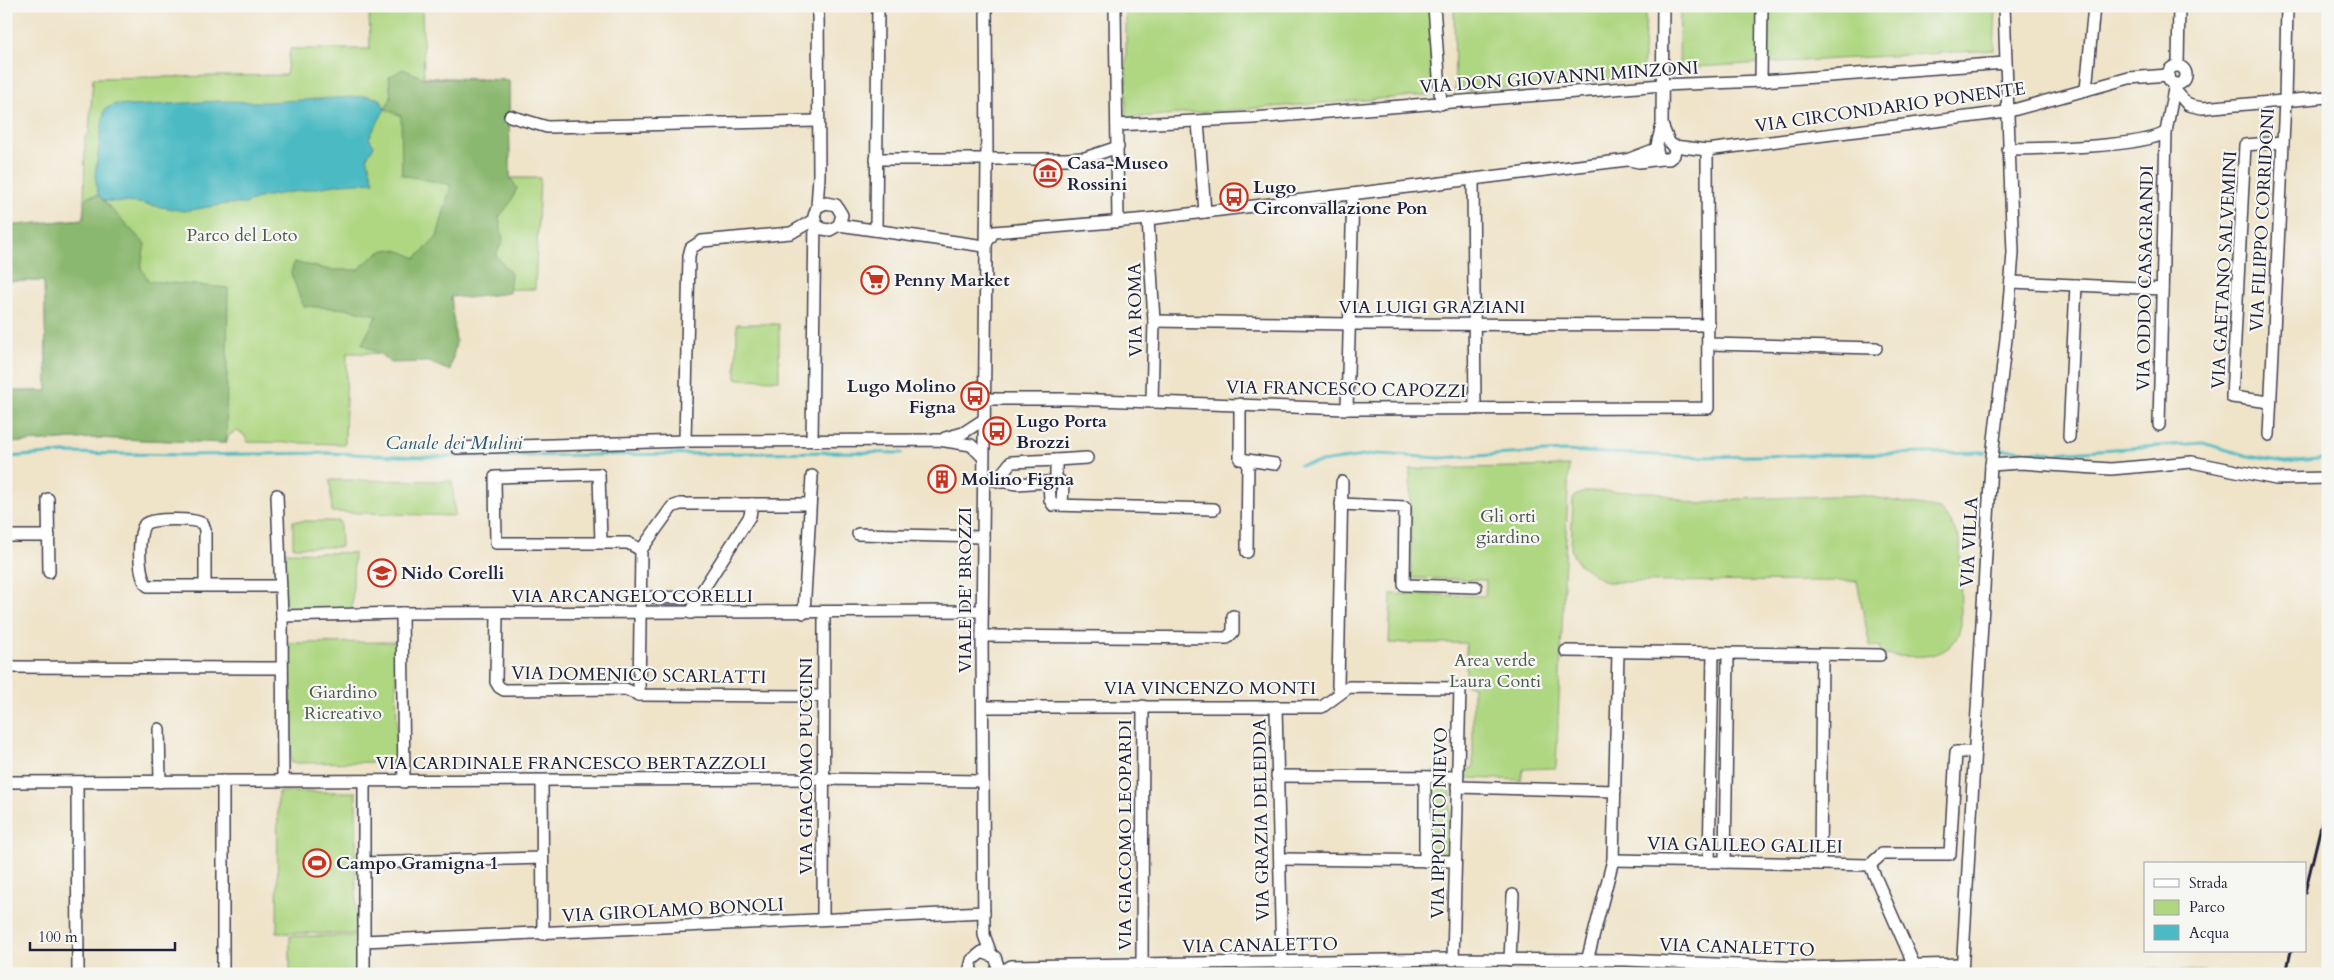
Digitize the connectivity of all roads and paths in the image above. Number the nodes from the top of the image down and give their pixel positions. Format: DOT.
graph roads {
  1 [pos="818,6"];
  2 [pos="878,6"];
  3 [pos="986,6"];
  4 [pos="1115,6"];
  5 [pos="1434,6"];
  6 [pos="1663,6"];
  7 [pos="1762,6"];
  8 [pos="2004,6"];
  9 [pos="2094,6"];
  10 [pos="2179,6"];
  11 [pos="2287,6"];
  12 [pos="2177,62"];
  13 [pos="2005,63"];
  14 [pos="1761,80"];
  15 [pos="2172,82"];
  16 [pos="1662,85"];
  17 [pos="2086,90"];
  18 [pos="2328,97"];
  19 [pos="2285,101"];
  20 [pos="1441,104"];
  21 [pos="2006,112"];
  22 [pos="510,116"];
  23 [pos="818,121"];
  24 [pos="1198,122"];
  25 [pos="1117,125"];
  26 [pos="2166,132"];
  27 [pos="2283,142"];
  28 [pos="1118,147"];
  29 [pos="2008,149"];
  30 [pos="1665,150"];
  31 [pos="1705,150"];
  32 [pos="987,158"];
  33 [pos="876,159"];
  34 [pos="819,176"];
  35 [pos="1473,179"];
  36 [pos="1353,194"];
  37 [pos="830,203"];
  38 [pos="817,207"];
  39 [pos="1205,212"];
  40 [pos="1148,219"];
  41 [pos="814,220"];
  42 [pos="841,220"];
  43 [pos="1118,222"];
  44 [pos="876,229"];
  45 [pos="827,230"];
  46 [pos="984,246"];
  47 [pos="813,249"];
  48 [pos="2011,282"];
  49 [pos="2076,285"];
  50 [pos="2162,289"];
  51 [pos="1154,321"];
  52 [pos="1350,324"];
  53 [pos="1476,324"];
  54 [pos="1709,325"];
  55 [pos="1708,344"];
  56 [pos="1876,348"];
  57 [pos="984,399"];
  58 [pos="1152,402"];
  59 [pos="2270,402"];
  60 [pos="1240,404"];
  61 [pos="1347,409"];
  62 [pos="1476,409"];
  63 [pos="983,420"];
  64 [pos="2159,425"];
  65 [pos="2269,435"];
  66 [pos="2068,437"];
  67 [pos="812,440"];
  68 [pos="939,440"];
  69 [pos="685,441"];
  70 [pos="457,448"];
  71 [pos="983,458"];
  72 [pos="1087,458"];
  73 [pos="1056,460"];
  74 [pos="1248,461"];
  75 [pos="1275,464"];
  76 [pos="1991,464"];
  77 [pos="812,476"];
  78 [pos="984,478"];
  79 [pos="2328,478"];
  80 [pos="1052,481"];
  81 [pos="1001,482"];
  82 [pos="1342,482"];
  83 [pos="277,495"];
  84 [pos="48,499"];
  85 [pos="752,504"];
  86 [pos="810,504"];
  87 [pos="1342,504"];
  88 [pos="1214,509"];
  89 [pos="858,534"];
  90 [pos="6,536"];
  91 [pos="49,536"];
  92 [pos="983,537"];
  93 [pos="602,543"];
  94 [pos="641,550"];
  95 [pos="1247,552"];
  96 [pos="49,572"];
  97 [pos="205,586"];
  98 [pos="280,586"];
  99 [pos="1476,587"];
  100 [pos="639,597"];
  101 [pos="698,598"];
  102 [pos="982,611"];
  103 [pos="402,613"];
  104 [pos="639,613"];
  105 [pos="691,613"];
  106 [pos="804,613"];
  107 [pos="824,613"];
  108 [pos="497,614"];
  109 [pos="282,616"];
  110 [pos="1233,616"];
  111 [pos="982,636"];
  112 [pos="1566,651"];
  113 [pos="1618,652"];
  114 [pos="1713,654"];
  115 [pos="1728,655"];
  116 [pos="1822,655"];
  117 [pos="1880,655"];
  118 [pos="6,667"];
  119 [pos="282,668"];
  120 [pos="1460,688"];
  121 [pos="1340,692"];
  122 [pos="639,696"];
  123 [pos="824,696"];
  124 [pos="1143,706"];
  125 [pos="983,707"];
  126 [pos="1276,707"];
  127 [pos="159,729"];
  128 [pos="1975,752"];
  129 [pos="1278,776"];
  130 [pos="1425,777"];
  131 [pos="823,779"];
  132 [pos="223,781"];
  133 [pos="283,781"];
  134 [pos="542,781"];
  135 [pos="983,781"];
  136 [pos="6,782"];
  137 [pos="77,782"];
  138 [pos="160,782"];
  139 [pos="364,782"];
  140 [pos="404,782"];
  141 [pos="1457,782"];
  142 [pos="1615,791"];
  143 [pos="542,858"];
  144 [pos="1280,859"];
  145 [pos="1613,860"];
  146 [pos="1425,861"];
  147 [pos="1455,862"];
  148 [pos="1709,862"];
  149 [pos="1725,862"];
  150 [pos="364,863"];
  151 [pos="1820,864"];
  152 [pos="1870,865"];
  153 [pos="1513,896"];
  154 [pos="984,912"];
  155 [pos="823,919"];
  156 [pos="543,934"];
  157 [pos="984,935"];
  158 [pos="364,941"];
  159 [pos="974,956"];
  160 [pos="993,956"];
  161 [pos="1453,960"];
  162 [pos="1510,960"];
  163 [pos="1587,961"];
  164 [pos="1282,962"];
  165 [pos="1142,965"];
  166 [pos="1914,965"];
  167 [pos="1011,966"];
  168 [pos="1962,969"];
  169 [pos="78,974"];
  170 [pos="223,974"];
  171 [pos="364,974"];
  172 [pos="973,974"];
  173 [pos="996,974"];
  1 -- 23 [label="street"];
  2 -- 33 [label="street"];
  3 -- 32 [label="street, VIALE DE' BROZZI"];
  4 -- 25 [label="street"];
  5 -- 20 [label="street"];
  6 -- 16 [label="street"];
  7 -- 14 [label="street"];
  8 -- 13 [label="street, VIA VILLA"];
  9 -- 17 [label="street"];
  10 -- 12 [label="street"];
  11 -- 19 [label="street, VIA FILIPPO CORRIDONI"];
  12 -- 15 [label="street"];
  12 -- 15 [label="street, VIA ODDO CASAGRANDI"];
  13 -- 14 [label="street, VIA DON GIOVANNI MINZONI"];
  13 -- 21 [label="street, VIA VILLA"];
  14 -- 16 [label="street, VIA DON GIOVANNI MINZONI"];
  15 -- 17 [label="street, VIA CIRCONDARIO PONENTE"];
  15 -- 19 [label="street"];
  15 -- 26 [label="street, VIA ODDO CASAGRANDI"];
  16 -- 20 [label="street, VIA DON GIOVANNI MINZONI"];
  16 -- 30 [label="street"];
  17 -- 21 [label="street, VIA CIRCONDARIO PONENTE"];
  18 -- 19 [label="street"];
  19 -- 27 [label="street, VIA FILIPPO CORRIDONI"];
  20 -- 24 [label="street, VIA DON GIOVANNI MINZONI"];
  21 -- 29 [label="street, VIA VILLA"];
  21 -- 31 [label="street, VIA CIRCONDARIO PONENTE"];
  22 -- 23 [label="street"];
  23 -- 34 [label="street"];
  24 -- 25 [label="street, VIA DON GIOVANNI MINZONI"];
  24 -- 39 [label="street"];
  25 -- 28 [label="street"];
  26 -- 29 [label="street"];
  26 -- 50 [label="street, VIA ODDO CASAGRANDI"];
  27 -- 59 [label="street, VIA FILIPPO CORRIDONI"];
  27 -- 59 [label="street, VIA GAETANO SALVEMINI"];
  28 -- 32 [label="street"];
  28 -- 43 [label="street"];
  29 -- 48 [label="street, VIA VILLA"];
  30 -- 31 [label="street, VIA CIRCONDARIO PONENTE"];
  30 -- 35 [label="street, VIA CIRCONDARIO PONENTE"];
  31 -- 54 [label="street"];
  32 -- 33 [label="street"];
  32 -- 46 [label="street, VIALE DE' BROZZI"];
  33 -- 44 [label="street"];
  34 -- 37 [label="street"];
  34 -- 38 [label="street"];
  35 -- 36 [label="street, VIA CIRCONDARIO PONENTE"];
  35 -- 53 [label="street"];
  36 -- 39 [label="street, VIA CIRCONDARIO PONENTE"];
  36 -- 52 [label="street"];
  37 -- 38 [label="street"];
  37 -- 42 [label="street"];
  38 -- 41 [label="street"];
  39 -- 40 [label="street, VIA CIRCONDARIO PONENTE"];
  40 -- 43 [label="street, VIA CIRCONDARIO PONENTE"];
  40 -- 51 [label="street, VIA ROMA"];
  41 -- 45 [label="street"];
  41 -- 47 [label="street"];
  41 -- 69 [label="street"];
  42 -- 44 [label="street"];
  42 -- 45 [label="street"];
  43 -- 46 [label="street, VIA CIRCONDARIO PONENTE"];
  44 -- 46 [label="street"];
  45 -- 47 [label="street"];
  46 -- 57 [label="street, VIALE DE' BROZZI"];
  47 -- 67 [label="street"];
  48 -- 49 [label="street"];
  48 -- 76 [label="street, VIA VILLA"];
  49 -- 50 [label="street"];
  49 -- 66 [label="street"];
  50 -- 64 [label="street, VIA ODDO CASAGRANDI"];
  51 -- 52 [label="street, VIA LUIGI GRAZIANI"];
  51 -- 58 [label="street, VIA ROMA"];
  52 -- 53 [label="street, VIA LUIGI GRAZIANI"];
  52 -- 61 [label="street"];
  53 -- 54 [label="street, VIA LUIGI GRAZIANI"];
  53 -- 62 [label="street"];
  54 -- 55 [label="street"];
  55 -- 56 [label="street"];
  55 -- 62 [label="street, VIA FRANCESCO CAPOZZI"];
  57 -- 58 [label="street, VIA FRANCESCO CAPOZZI"];
  57 -- 63 [label="street, VIALE DE' BROZZI"];
  58 -- 60 [label="street, VIA FRANCESCO CAPOZZI"];
  59 -- 65 [label="street, VIA FILIPPO CORRIDONI"];
  60 -- 61 [label="street, VIA FRANCESCO CAPOZZI"];
  60 -- 74 [label="street"];
  61 -- 62 [label="street, VIA FRANCESCO CAPOZZI"];
  63 -- 68 [label="street"];
  63 -- 71 [label="street, VIALE DE' BROZZI"];
  67 -- 68 [label="street"];
  67 -- 69 [label="street"];
  68 -- 71 [label="street"];
  69 -- 70 [label="street"];
  71 -- 78 [label="street, VIALE DE' BROZZI"];
  72 -- 73 [label="street"];
  73 -- 80 [label="street"];
  73 -- 81 [label="street"];
  74 -- 75 [label="street"];
  74 -- 95 [label="street"];
  76 -- 79 [label="street"];
  76 -- 128 [label="street, VIA VILLA"];
  77 -- 86 [label="street"];
  78 -- 81 [label="street"];
  78 -- 92 [label="street, VIALE DE' BROZZI"];
  80 -- 81 [label="street"];
  80 -- 88 [label="street"];
  82 -- 87 [label="street"];
  83 -- 98 [label="street"];
  84 -- 91 [label="street"];
  85 -- 86 [label="street"];
  85 -- 94 [label="street"];
  85 -- 101 [label="street"];
  86 -- 106 [label="street"];
  87 -- 99 [label="street"];
  87 -- 121 [label="street"];
  89 -- 92 [label="street"];
  90 -- 91 [label="street"];
  91 -- 96 [label="street"];
  92 -- 102 [label="street, VIALE DE' BROZZI"];
  93 -- 93 [label="street"];
  93 -- 94 [label="street"];
  94 -- 100 [label="street"];
  97 -- 97 [label="street"];
  97 -- 98 [label="street"];
  98 -- 109 [label="street"];
  100 -- 101 [label="street, VIA ARCANGELO CORELLI"];
  100 -- 104 [label="street"];
  101 -- 105 [label="street"];
  102 -- 107 [label="street, VIA ARCANGELO CORELLI"];
  102 -- 111 [label="street, VIALE DE' BROZZI"];
  103 -- 108 [label="street, VIA ARCANGELO CORELLI"];
  103 -- 109 [label="street, VIA ARCANGELO CORELLI"];
  103 -- 140 [label="street"];
  104 -- 105 [label="street, VIA ARCANGELO CORELLI"];
  104 -- 108 [label="street, VIA ARCANGELO CORELLI"];
  104 -- 122 [label="street"];
  105 -- 106 [label="street, VIA ARCANGELO CORELLI"];
  106 -- 107 [label="street, VIA ARCANGELO CORELLI"];
  107 -- 123 [label="street, VIA GIACOMO PUCCINI"];
  108 -- 122 [label="street, VIA DOMENICO SCARLATTI"];
  109 -- 119 [label="street"];
  110 -- 111 [label="street"];
  111 -- 125 [label="street, VIALE DE' BROZZI"];
  112 -- 113 [label="street"];
  113 -- 114 [label="street"];
  113 -- 142 [label="street"];
  114 -- 115 [label="street"];
  114 -- 148 [label="street"];
  115 -- 116 [label="street"];
  115 -- 149 [label="street"];
  116 -- 117 [label="street"];
  116 -- 151 [label="street"];
  118 -- 119 [label="street"];
  119 -- 133 [label="street"];
  120 -- 121 [label="street, VIA VINCENZO MONTI"];
  120 -- 141 [label="street, VIA IPPOLITO NIEVO"];
  121 -- 126 [label="street, VIA VINCENZO MONTI"];
  122 -- 123 [label="street, VIA DOMENICO SCARLATTI"];
  123 -- 131 [label="street, VIA GIACOMO PUCCINI"];
  124 -- 125 [label="street, VIA VINCENZO MONTI"];
  124 -- 126 [label="street, VIA VINCENZO MONTI"];
  124 -- 165 [label="street, VIA GIACOMO LEOPARDI"];
  125 -- 135 [label="street, VIALE DE' BROZZI"];
  126 -- 129 [label="street, VIA GRAZIA DELEDDA"];
  127 -- 138 [label="street"];
  128 -- 152 [label="street"];
  128 -- 168 [label="street, VIA VILLA"];
  129 -- 130 [label="street"];
  129 -- 144 [label="street, VIA GRAZIA DELEDDA"];
  130 -- 141 [label="street"];
  130 -- 146 [label="street"];
  131 -- 134 [label="street, VIA CARDINALE FRANCESCO BERTAZZOLI"];
  131 -- 135 [label="street, VIA CARDINALE FRANCESCO BERTAZZOLI"];
  131 -- 155 [label="street, VIA GIACOMO PUCCINI"];
  132 -- 133 [label="street, VIA CARDINALE FRANCESCO BERTAZZOLI"];
  132 -- 138 [label="street, VIA CARDINALE FRANCESCO BERTAZZOLI"];
  132 -- 170 [label="street"];
  133 -- 139 [label="street, VIA CARDINALE FRANCESCO BERTAZZOLI"];
  134 -- 140 [label="street, VIA CARDINALE FRANCESCO BERTAZZOLI"];
  134 -- 143 [label="street"];
  135 -- 154 [label="street, VIALE DE' BROZZI"];
  136 -- 137 [label="street, VIA CARDINALE FRANCESCO BERTAZZOLI"];
  137 -- 138 [label="street, VIA CARDINALE FRANCESCO BERTAZZOLI"];
  137 -- 169 [label="street"];
  139 -- 140 [label="street, VIA CARDINALE FRANCESCO BERTAZZOLI"];
  139 -- 150 [label="street"];
  141 -- 142 [label="street"];
  141 -- 147 [label="street, VIA IPPOLITO NIEVO"];
  142 -- 145 [label="street"];
  143 -- 150 [label="street"];
  143 -- 156 [label="street"];
  144 -- 146 [label="street"];
  144 -- 164 [label="street, VIA GRAZIA DELEDDA"];
  145 -- 148 [label="street, VIA GALILEO GALILEI"];
  145 -- 163 [label="street"];
  146 -- 147 [label="street"];
  147 -- 161 [label="street, VIA IPPOLITO NIEVO"];
  148 -- 149 [label="street, VIA GALILEO GALILEI"];
  149 -- 151 [label="street, VIA GALILEO GALILEI"];
  150 -- 158 [label="street"];
  151 -- 152 [label="street, VIA GALILEO GALILEI"];
  152 -- 166 [label="street"];
  153 -- 162 [label="street"];
  154 -- 155 [label="street, VIA GIROLAMO BONOLI"];
  154 -- 157 [label="street, VIALE DE' BROZZI"];
  155 -- 156 [label="street, VIA GIROLAMO BONOLI"];
  156 -- 158 [label="street, VIA GIROLAMO BONOLI"];
  157 -- 159 [label="street, VIALE DE' BROZZI"];
  157 -- 160 [label="street, VIALE DE' BROZZI"];
  158 -- 171 [label="street"];
  159 -- 160 [label="street"];
  159 -- 172 [label="street, VIALE DE' BROZZI"];
  160 -- 167 [label="street, VIA CANALETTO"];
  160 -- 173 [label="street, VIALE DE' BROZZI"];
  161 -- 162 [label="street, VIA CANALETTO"];
  161 -- 164 [label="street, VIA CANALETTO"];
  162 -- 163 [label="street, VIA CANALETTO"];
  163 -- 166 [label="street, VIA CANALETTO"];
  164 -- 165 [label="street, VIA CANALETTO"];
  165 -- 167 [label="street, VIA CANALETTO"];
  166 -- 168 [label="street, VIA CANALETTO"];
  167 -- 173 [label="street, VIA CANALETTO"];
}
